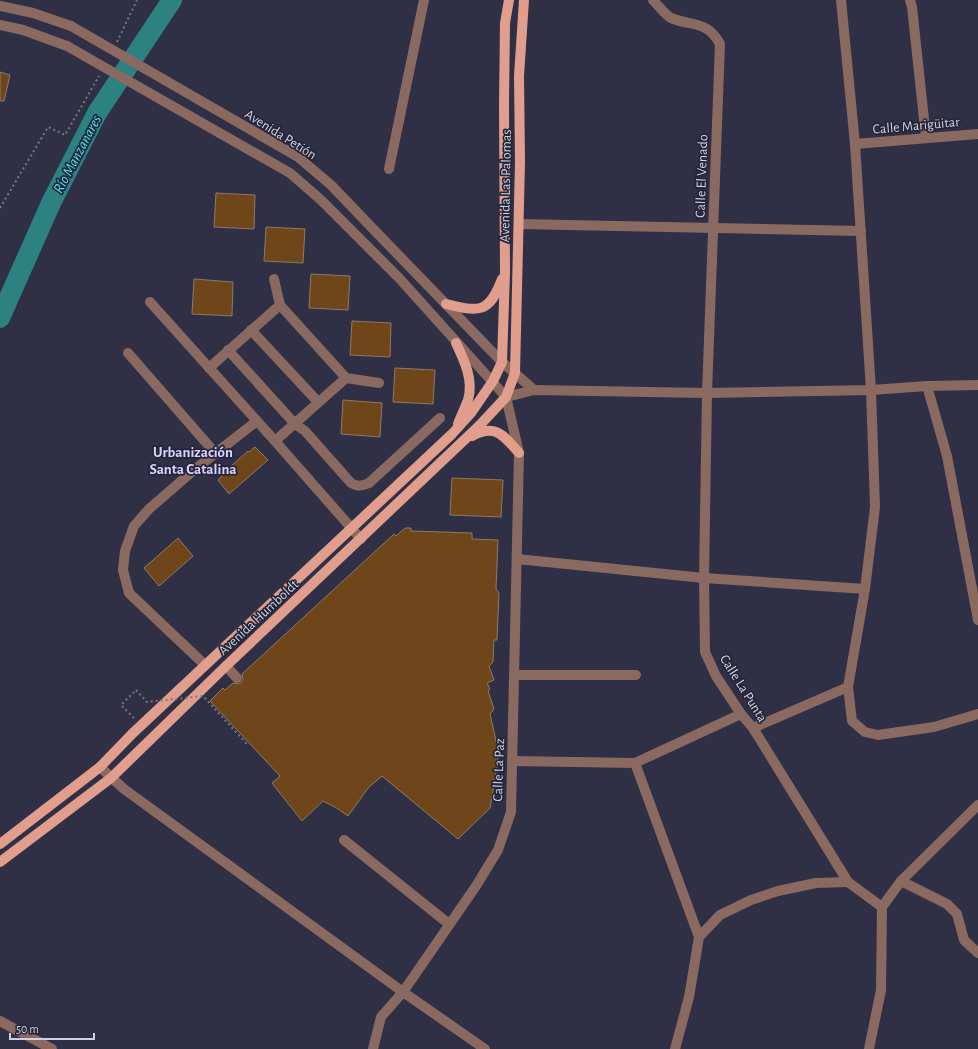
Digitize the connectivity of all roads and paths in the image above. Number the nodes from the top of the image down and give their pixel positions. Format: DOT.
graph roads {
  1 [pos="424,0"];
  2 [pos="509,0"];
  3 [pos="524,0"];
  4 [pos="653,0"];
  5 [pos="841,0"];
  6 [pos="910,0"];
  7 [pos="0,6"];
  8 [pos="0,25"];
  9 [pos="98,79"];
  10 [pos="978,134"];
  11 [pos="926,138"];
  12 [pos="855,144"];
  13 [pos="389,169"];
  14 [pos="0,208"];
  15 [pos="519,224"];
  16 [pos="713,229"];
  17 [pos="861,231"];
  18 [pos="505,272"];
  19 [pos="274,279"];
  20 [pos="150,302"];
  21 [pos="446,304"];
  22 [pos="280,305"];
  23 [pos="251,330"];
  24 [pos="456,342"];
  25 [pos="228,350"];
  26 [pos="128,354"];
  27 [pos="502,362"];
  28 [pos="209,368"];
  29 [pos="516,373"];
  30 [pos="346,378"];
  31 [pos="493,381"];
  32 [pos="379,383"];
  33 [pos="927,386"];
  34 [pos="978,386"];
  35 [pos="534,390"];
  36 [pos="871,390"];
  37 [pos="706,393"];
  38 [pos="506,397"];
  39 [pos="318,402"];
  40 [pos="440,418"];
  41 [pos="257,421"];
  42 [pos="294,424"];
  43 [pos="456,429"];
  44 [pos="464,440"];
  45 [pos="275,441"];
  46 [pos="519,452"];
  47 [pos="216,454"];
  48 [pos="351,528"];
  49 [pos="361,539"];
  50 [pos="517,559"];
  51 [pos="704,578"];
  52 [pos="865,589"];
  53 [pos="978,620"];
  54 [pos="205,665"];
  55 [pos="226,666"];
  56 [pos="514,675"];
  57 [pos="636,675"];
  58 [pos="237,678"];
  59 [pos="848,688"];
  60 [pos="741,714"];
  61 [pos="978,714"];
  62 [pos="141,726"];
  63 [pos="753,728"];
  64 [pos="248,742"];
  65 [pos="512,761"];
  66 [pos="635,763"];
  67 [pos="100,766"];
  68 [pos="111,778"];
  69 [pos="978,804"];
  70 [pos="344,840"];
  71 [pos="0,844"];
  72 [pos="10,854"];
  73 [pos="0,862"];
  74 [pos="901,881"];
  75 [pos="848,882"];
  76 [pos="882,907"];
  77 [pos="449,924"];
  78 [pos="699,937"];
  79 [pos="978,953"];
  80 [pos="403,992"];
  81 [pos="0,1021"];
  82 [pos="52,1049"];
  83 [pos="374,1049"];
  84 [pos="485,1049"];
  85 [pos="675,1049"];
  86 [pos="869,1049"];
  1 -- 13 [label="street"];
  2 -- 18 [label="main road, Avenida Las Palomas"];
  3 -- 15 [label="main road, Avenida Las Palomas"];
  4 -- 16 [label="street, Calle El Venado"];
  5 -- 12 [label="street"];
  6 -- 11 [label="street"];
  7 -- 21 [label="street, Avenida Petión, bridge"];
  8 -- 24 [label="street, Avenida Petión, bridge"];
  9 -- 14 [label="path"];
  10 -- 11 [label="street, Calle Marigüitar"];
  11 -- 12 [label="street, Calle Marigüitar"];
  12 -- 17 [label="street"];
  15 -- 16 [label="street"];
  15 -- 29 [label="main road, Avenida Las Palomas"];
  16 -- 17 [label="street"];
  16 -- 37 [label="street, Calle El Venado"];
  17 -- 36 [label="street"];
  18 -- 21 [label="main road"];
  18 -- 27 [label="main road, Avenida Las Palomas"];
  19 -- 22 [label="street"];
  20 -- 28 [label="street"];
  21 -- 27 [label="street, Avenida Petión"];
  22 -- 23 [label="street"];
  22 -- 30 [label="street"];
  23 -- 25 [label="street"];
  23 -- 39 [label="street"];
  24 -- 31 [label="street, Avenida Petión"];
  24 -- 43 [label="main road"];
  25 -- 28 [label="street"];
  25 -- 42 [label="street"];
  26 -- 47 [label="street"];
  27 -- 29 [label="street, Avenida Petión"];
  27 -- 31 [label="main road, Avenida Humboldt"];
  28 -- 41 [label="street"];
  29 -- 35 [label="street, Avenida Petión"];
  29 -- 38 [label="main road, Avenida Humboldt"];
  30 -- 32 [label="street"];
  30 -- 39 [label="street"];
  31 -- 38 [label="street, Avenida Petión"];
  31 -- 43 [label="main road, Avenida Humboldt"];
  33 -- 34 [label="street"];
  33 -- 36 [label="street"];
  33 -- 53 [label="street"];
  35 -- 37 [label="street"];
  35 -- 38 [label="street"];
  36 -- 37 [label="street"];
  36 -- 52 [label="street"];
  37 -- 51 [label="street, Calle La Punta"];
  38 -- 44 [label="main road, Avenida Humboldt"];
  38 -- 46 [label="street, Calle La Paz"];
  39 -- 42 [label="street"];
  40 -- 42 [label="street"];
  41 -- 45 [label="street"];
  41 -- 47 [label="street"];
  42 -- 45 [label="street"];
  43 -- 48 [label="main road, Avenida Humboldt"];
  44 -- 46 [label="main road"];
  44 -- 49 [label="main road, Avenida Humboldt"];
  45 -- 48 [label="street"];
  46 -- 50 [label="street, Calle La Paz"];
  47 -- 54 [label="street"];
  48 -- 49 [label="street"];
  48 -- 54 [label="main road, Avenida Humboldt"];
  49 -- 55 [label="main road, Avenida Humboldt"];
  50 -- 51 [label="street"];
  50 -- 56 [label="street, Calle La Paz"];
  51 -- 52 [label="street"];
  51 -- 60 [label="street, Calle La Punta"];
  52 -- 59 [label="street"];
  54 -- 62 [label="main road, Avenida Humboldt"];
  55 -- 58 [label="street"];
  55 -- 68 [label="main road, Avenida Humboldt"];
  56 -- 57 [label="street"];
  56 -- 65 [label="street, Calle La Paz"];
  59 -- 61 [label="street"];
  59 -- 63 [label="street"];
  60 -- 63 [label="street, Calle La Punta"];
  60 -- 66 [label="street"];
  62 -- 64 [label="path, bridge"];
  62 -- 67 [label="main road, Avenida Humboldt"];
  63 -- 75 [label="street, Calle La Punta"];
  65 -- 66 [label="street"];
  65 -- 77 [label="street, Calle La Paz"];
  66 -- 78 [label="street"];
  67 -- 68 [label="street"];
  67 -- 71 [label="main road, Avenida Humboldt"];
  68 -- 72 [label="main road, Avenida Humboldt"];
  68 -- 80 [label="street"];
  69 -- 74 [label="street"];
  70 -- 77 [label="street"];
  71 -- 72 [label="main road"];
  72 -- 73 [label="main road, Avenida Humboldt"];
  74 -- 76 [label="street"];
  74 -- 79 [label="street"];
  75 -- 76 [label="street, Calle La Punta"];
  75 -- 78 [label="street"];
  76 -- 86 [label="street"];
  77 -- 80 [label="street, Calle La Paz"];
  78 -- 85 [label="street"];
  80 -- 83 [label="street, Calle La Paz"];
  80 -- 84 [label="street"];
  81 -- 82 [label="street"];
}
